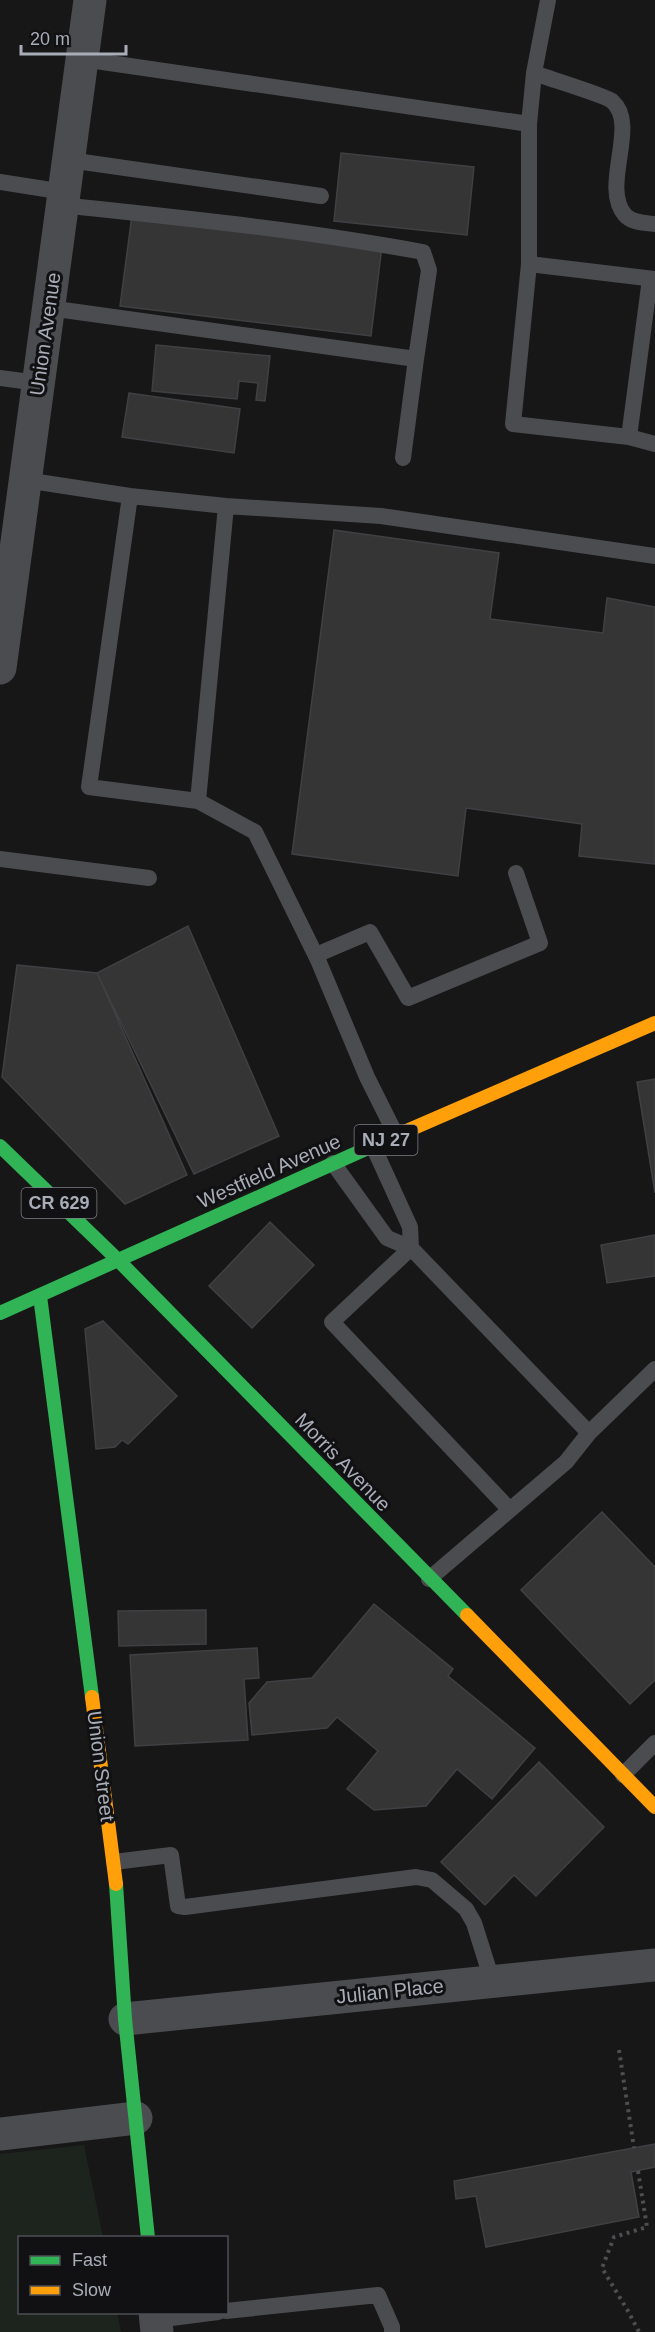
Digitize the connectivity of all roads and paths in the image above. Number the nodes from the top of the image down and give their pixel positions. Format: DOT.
graph roads {
  1 [pos="90,0"];
  2 [pos="548,0"];
  3 [pos="82,59"];
  4 [pos="534,74"];
  5 [pos="529,124"];
  6 [pos="69,160"];
  7 [pos="0,182"];
  8 [pos="321,196"];
  9 [pos="63,198"];
  10 [pos="655,224"];
  11 [pos="529,264"];
  12 [pos="652,279"];
  13 [pos="49,308"];
  14 [pos="416,359"];
  15 [pos="0,378"];
  16 [pos="38,383"];
  17 [pos="629,437"];
  18 [pos="655,444"];
  19 [pos="403,458"];
  20 [pos="25,480"];
  21 [pos="130,496"];
  22 [pos="226,506"];
  23 [pos="655,556"];
  24 [pos="6,571"];
  25 [pos="0,668"];
  26 [pos="198,801"];
  27 [pos="0,859"];
  28 [pos="516,873"];
  29 [pos="149,878"];
  30 [pos="316,955"];
  31 [pos="655,1023"];
  32 [pos="396,1135"];
  33 [pos="0,1146"];
  34 [pos="373,1146"];
  35 [pos="333,1163"];
  36 [pos="411,1248"];
  37 [pos="118,1260"];
  38 [pos="40,1296"];
  39 [pos="0,1313"];
  40 [pos="655,1369"];
  41 [pos="589,1433"];
  42 [pos="510,1510"];
  43 [pos="429,1579"];
  44 [pos="655,1743"];
  45 [pos="623,1775"];
  46 [pos="655,1807"];
  47 [pos="114,1862"];
  48 [pos="655,1965"];
  49 [pos="492,1980"];
  50 [pos="125,2019"];
  51 [pos="619,2050"];
  52 [pos="136,2118"];
  53 [pos="0,2134"];
  54 [pos="634,2148"];
  55 [pos="638,2171"];
  56 [pos="148,2236"];
  57 [pos="228,2312"];
  58 [pos="211,2314"];
  59 [pos="156,2322"];
  60 [pos="392,2332"];
  61 [pos="639,2332"];
  1 -- 3 [label="street, Union Avenue"];
  2 -- 4 [label="lane"];
  3 -- 5 [label="lane"];
  3 -- 6 [label="street, Union Avenue"];
  4 -- 5 [label="lane"];
  4 -- 10 [label="lane"];
  5 -- 11 [label="lane"];
  6 -- 8 [label="lane"];
  6 -- 9 [label="street, Union Avenue"];
  7 -- 9 [label="lane"];
  9 -- 13 [label="street, Union Avenue"];
  9 -- 14 [label="lane"];
  11 -- 12 [label="lane"];
  11 -- 17 [label="lane"];
  12 -- 17 [label="lane"];
  13 -- 14 [label="lane"];
  13 -- 16 [label="street, Union Avenue"];
  14 -- 19 [label="lane"];
  15 -- 16 [label="lane"];
  16 -- 20 [label="street, Union Avenue"];
  17 -- 18 [label="lane"];
  20 -- 21 [label="lane"];
  20 -- 24 [label="street, Union Avenue"];
  21 -- 22 [label="lane"];
  21 -- 26 [label="lane"];
  22 -- 23 [label="lane"];
  22 -- 26 [label="lane"];
  24 -- 25 [label="street, Union Avenue"];
  26 -- 30 [label="lane"];
  27 -- 29 [label="lane"];
  28 -- 30 [label="lane"];
  30 -- 32 [label="lane"];
  31 -- 32 [label="street, Westfield Avenue / NJ 27"];
  32 -- 34 [label="street, Westfield Avenue / NJ 27"];
  33 -- 37 [label="street, Morris Avenue / CR 629"];
  34 -- 35 [label="street, Westfield Avenue / NJ 27"];
  34 -- 36 [label="lane"];
  35 -- 36 [label="lane"];
  35 -- 37 [label="street, Westfield Avenue / NJ 27"];
  36 -- 41 [label="lane"];
  36 -- 42 [label="lane"];
  37 -- 38 [label="street, Westfield Avenue / NJ 27"];
  37 -- 43 [label="street, Morris Avenue"];
  38 -- 39 [label="street, Westfield Avenue / NJ 27"];
  38 -- 47 [label="street, Union Street"];
  40 -- 41 [label="lane"];
  41 -- 42 [label="lane"];
  42 -- 43 [label="lane"];
  43 -- 45 [label="street, Morris Avenue"];
  44 -- 45 [label="lane"];
  45 -- 46 [label="street, Morris Avenue"];
  47 -- 49 [label="lane"];
  47 -- 50 [label="street, Union Street"];
  48 -- 49 [label="street, Julian Place"];
  49 -- 50 [label="street, Julian Place"];
  50 -- 52 [label="street, Union Street"];
  51 -- 54 [label="path"];
  52 -- 53 [label="street"];
  52 -- 56 [label="street, Union Street"];
  55 -- 61 [label="path"];
  57 -- 60 [label="lane"];
  58 -- 59 [label="lane"];
}
